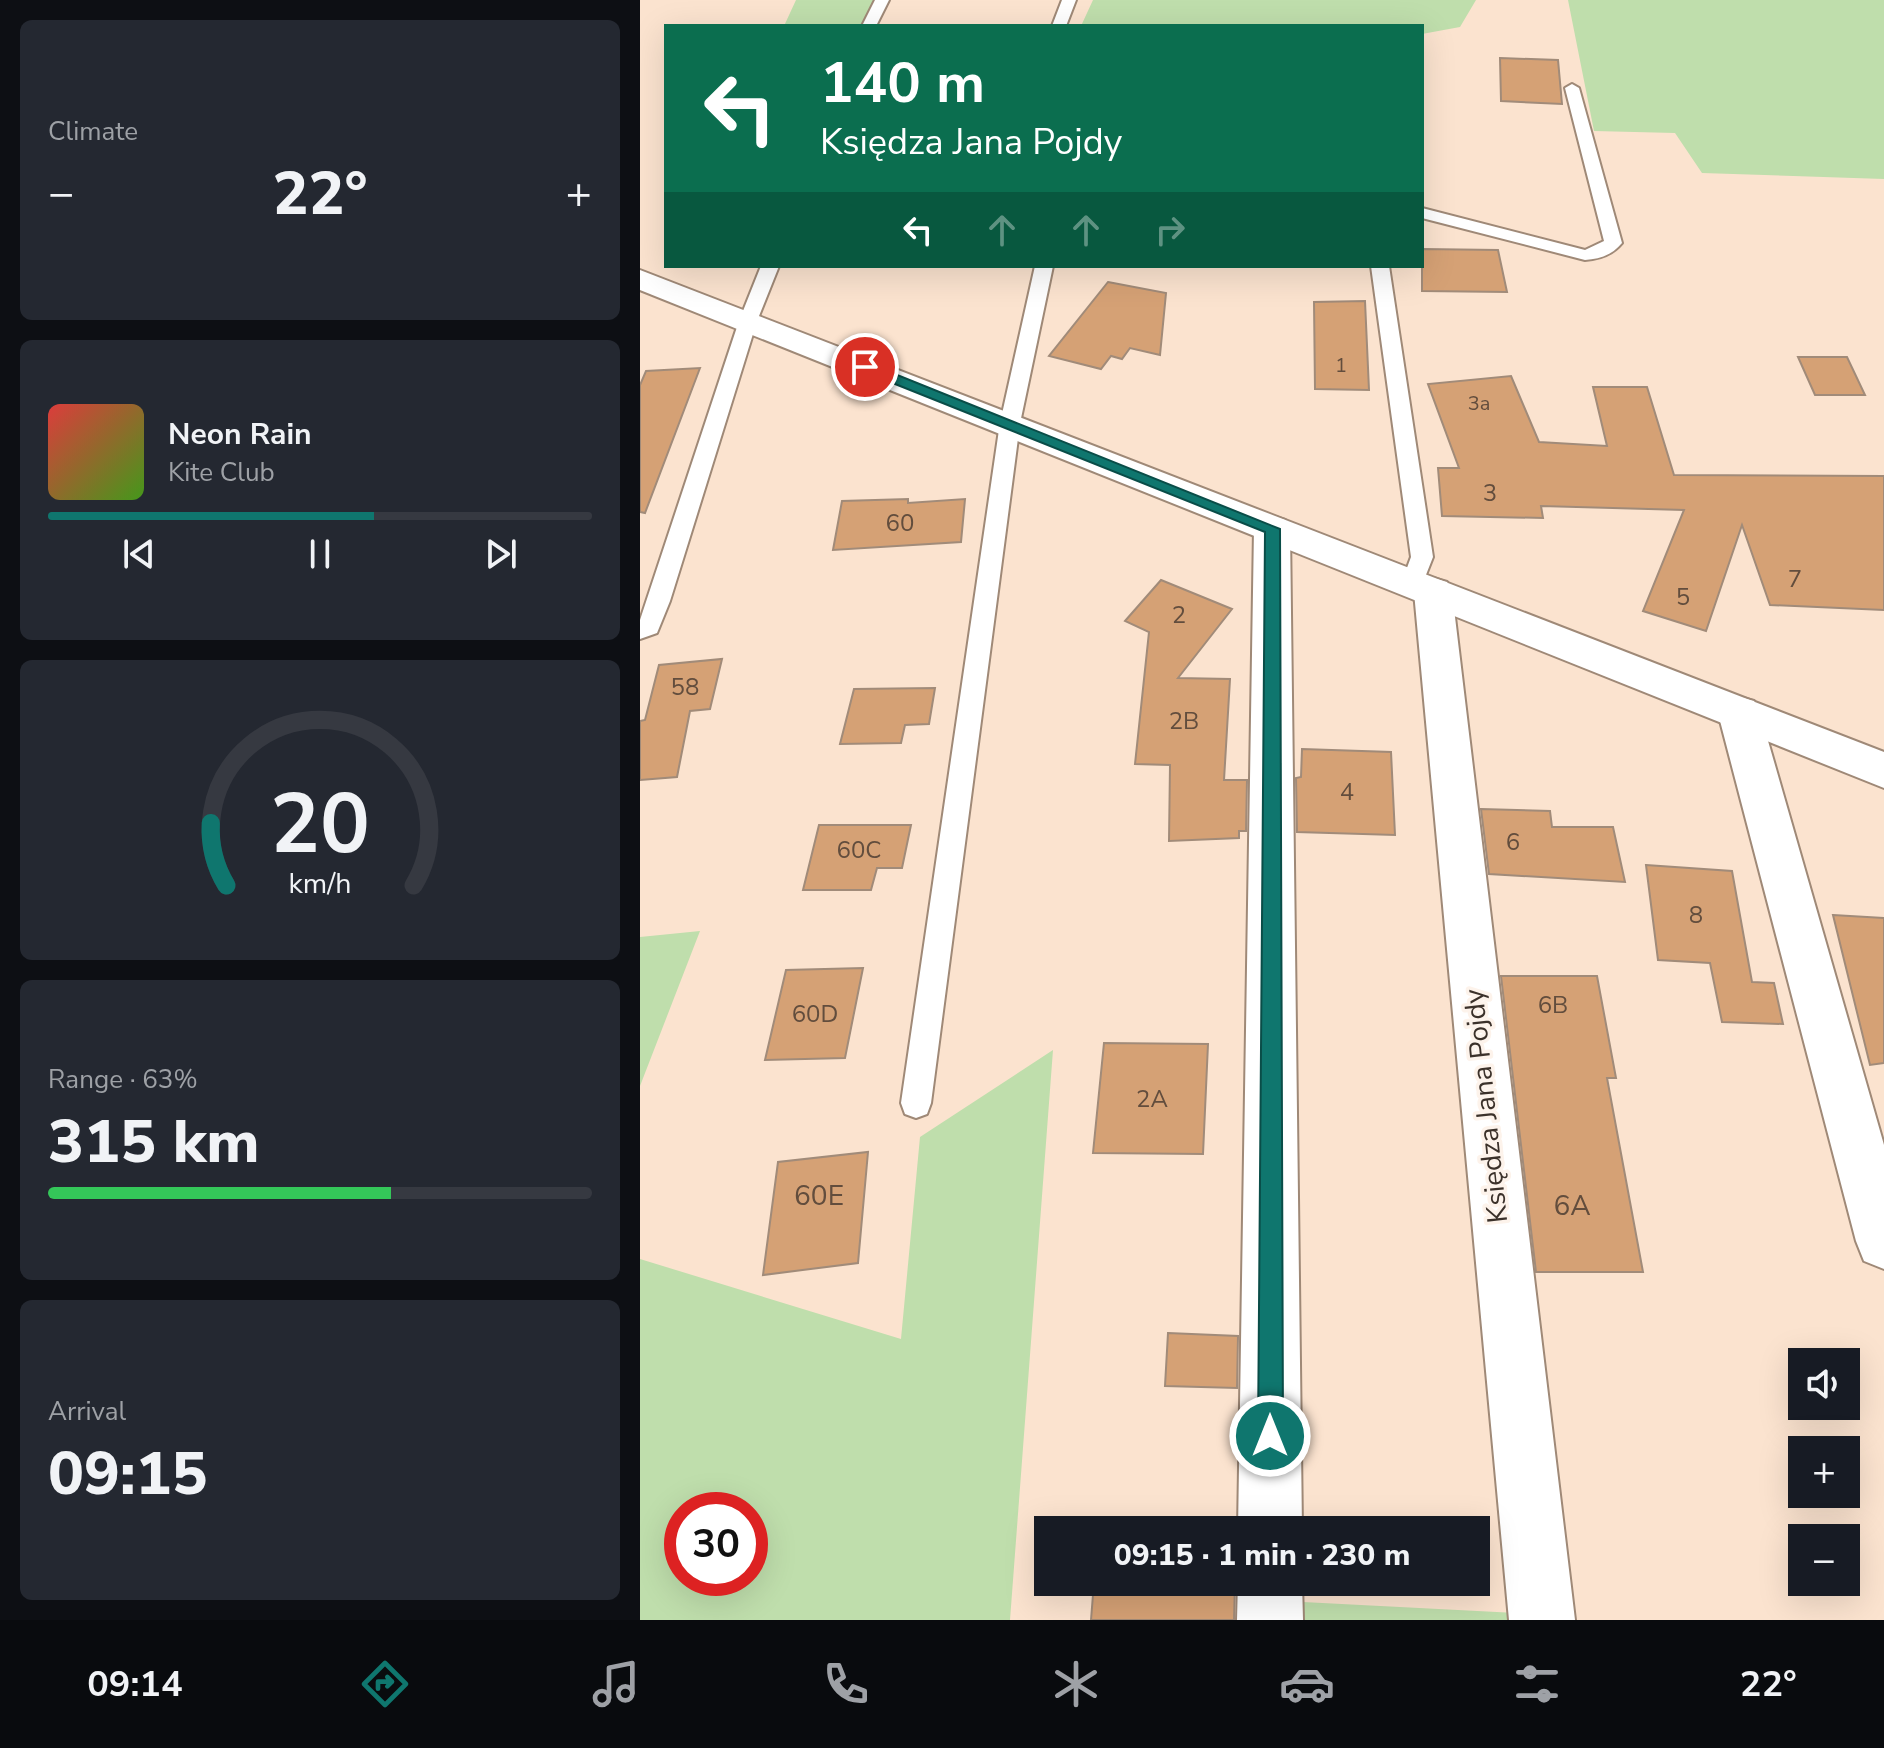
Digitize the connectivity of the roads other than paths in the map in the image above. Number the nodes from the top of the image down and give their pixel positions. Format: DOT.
graph roads {
  1 [pos="882,0"];
  2 [pos="1069,0"];
  3 [pos="870,24"];
  4 [pos="1060,24"];
  5 [pos="1572,88"];
  6 [pos="1424,214"];
  7 [pos="769,268"];
  8 [pos="1044,268"];
  9 [pos="1380,268"];
  10 [pos="640,279"];
  11 [pos="748,321"];
  12 [pos="1010,423"];
  13 [pos="1272,529"];
  14 [pos="1422,588"];
  15 [pos="640,630"];
  16 [pos="1739,713"];
  17 [pos="1884,770"];
  18 [pos="916,1103"];
  19 [pos="1884,1241"];
  20 [pos="1270,1516"];
  21 [pos="1270,1596"];
  22 [pos="1270,1620"];
  23 [pos="1542,1620"];
  1 -- 3 [label="lane"];
  2 -- 4 [label="lane"];
  5 -- 6 [label="lane"];
  7 -- 11 [label="lane"];
  8 -- 12 [label="lane"];
  9 -- 14 [label="lane"];
  10 -- 11 [label="street"];
  11 -- 12 [label="street"];
  11 -- 15 [label="lane"];
  12 -- 13 [label="street"];
  12 -- 18 [label="lane"];
  13 -- 14 [label="street"];
  13 -- 20 [label="street"];
  14 -- 16 [label="street"];
  14 -- 23 [label="street, Księdza Jana Pojdy"];
  16 -- 17 [label="street"];
  16 -- 19 [label="street"];
  21 -- 22 [label="street"];
}
